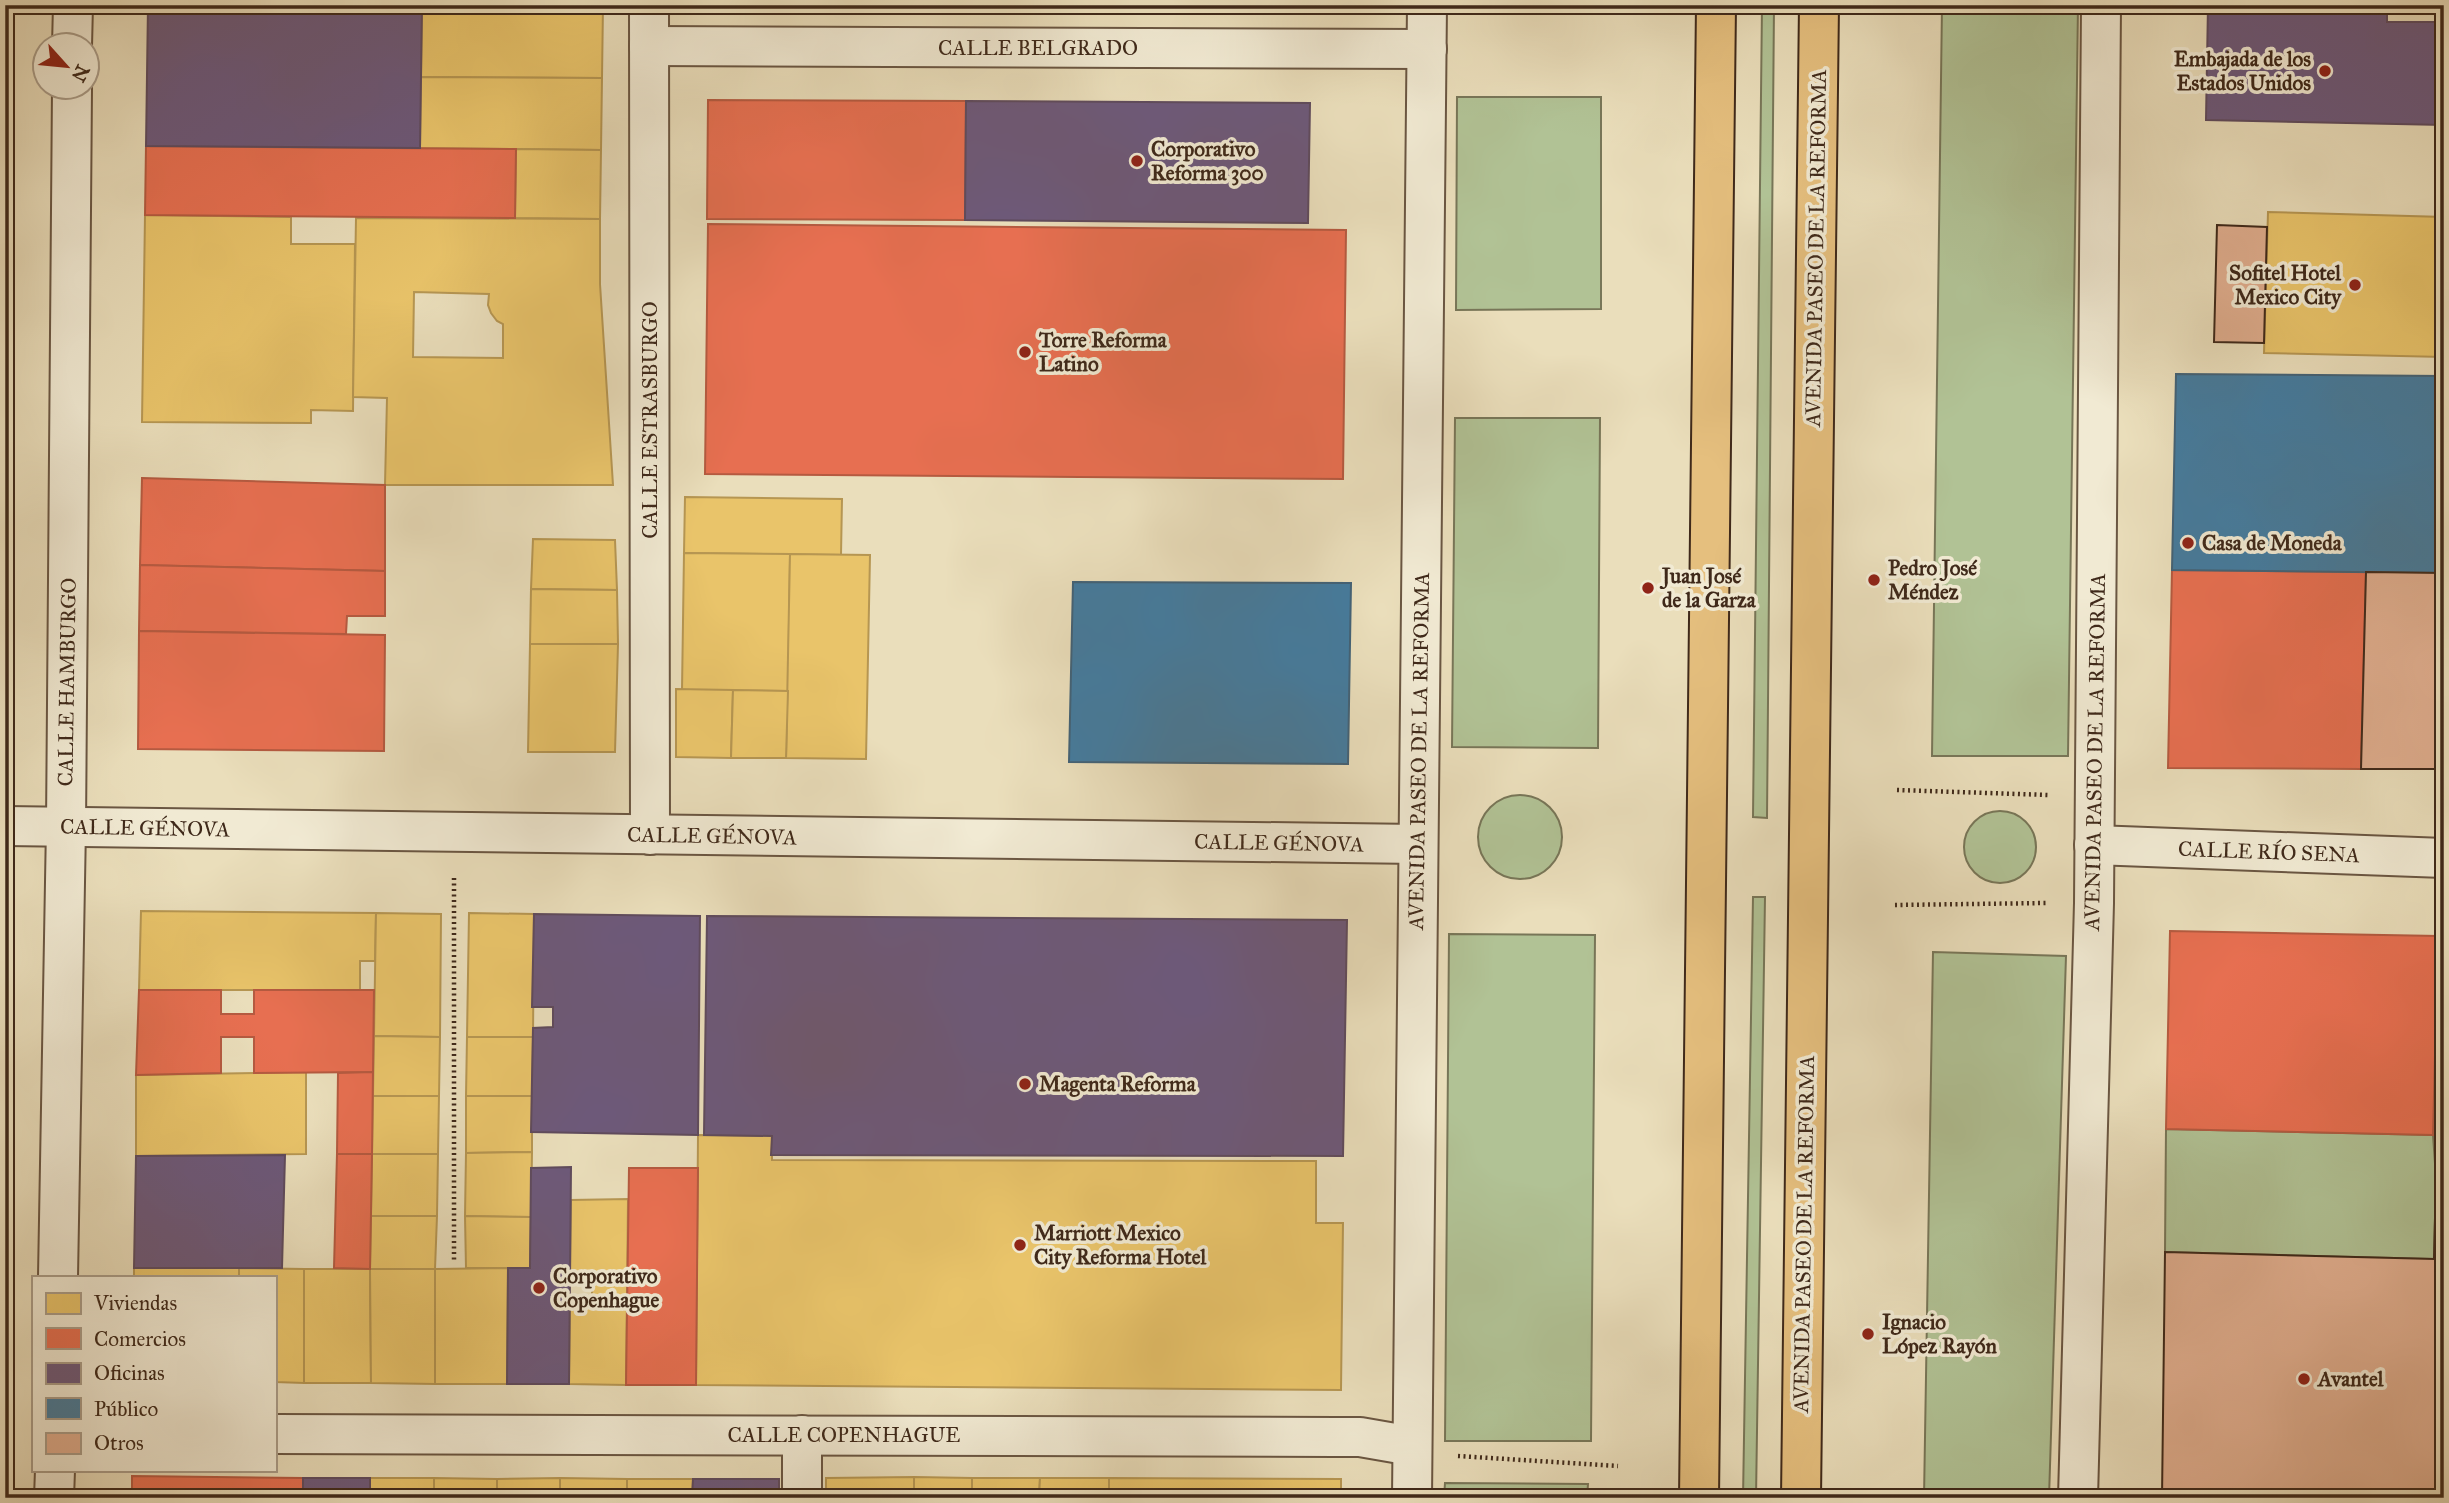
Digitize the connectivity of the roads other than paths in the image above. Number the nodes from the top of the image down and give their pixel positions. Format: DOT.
graph roads {
  1 [pos="73,5"];
  2 [pos="649,5"];
  3 [pos="1427,5"];
  4 [pos="1716,5"];
  5 [pos="1819,5"];
  6 [pos="2101,5"];
  7 [pos="72,32"];
  8 [pos="649,46"];
  9 [pos="1427,49"];
  10 [pos="72,102"];
  11 [pos="5,826"];
  12 [pos="65,826"];
  13 [pos="650,835"];
  14 [pos="1418,844"];
  15 [pos="2094,845"];
  16 [pos="2444,858"];
  17 [pos="58,1276"];
  18 [pos="276,1434"];
  19 [pos="802,1435"];
  20 [pos="1412,1447"];
  21 [pos="55,1472"];
  22 [pos="54,1498"];
  23 [pos="802,1498"];
  24 [pos="1412,1498"];
  25 [pos="1699,1498"];
  26 [pos="1801,1498"];
  27 [pos="2078,1498"];
  1 -- 7 [label="street"];
  2 -- 8 [label="street, CALLE ESTRASBURGO"];
  3 -- 9 [label="street, AVENIDA PASEO DE LA REFORMA"];
  4 -- 25 [label="main road"];
  5 -- 26 [label="main road, AVENIDA PASEO DE LA REFORMA"];
  6 -- 15 [label="street, AVENIDA PASEO DE LA REFORMA"];
  8 -- 9 [label="street, CALLE BELGRADO"];
  8 -- 13 [label="street, CALLE ESTRASBURGO"];
  9 -- 14 [label="street, AVENIDA PASEO DE LA REFORMA"];
  10 -- 12 [label="street, CALLE HAMBURGO"];
  11 -- 12 [label="street, CALLE GÉNOVA"];
  12 -- 13 [label="street, CALLE GÉNOVA"];
  12 -- 17 [label="street, CALLE HAMBURGO"];
  13 -- 14 [label="street, CALLE GÉNOVA"];
  14 -- 20 [label="street, AVENIDA PASEO DE LA REFORMA"];
  15 -- 16 [label="street, CALLE RÍO SENA"];
  15 -- 27 [label="street, AVENIDA PASEO DE LA REFORMA"];
  18 -- 19 [label="street, CALLE COPENHAGUE"];
  19 -- 20 [label="street, CALLE COPENHAGUE"];
  19 -- 23 [label="street"];
  20 -- 24 [label="street, AVENIDA PASEO DE LA REFORMA"];
  21 -- 22 [label="street"];
}
